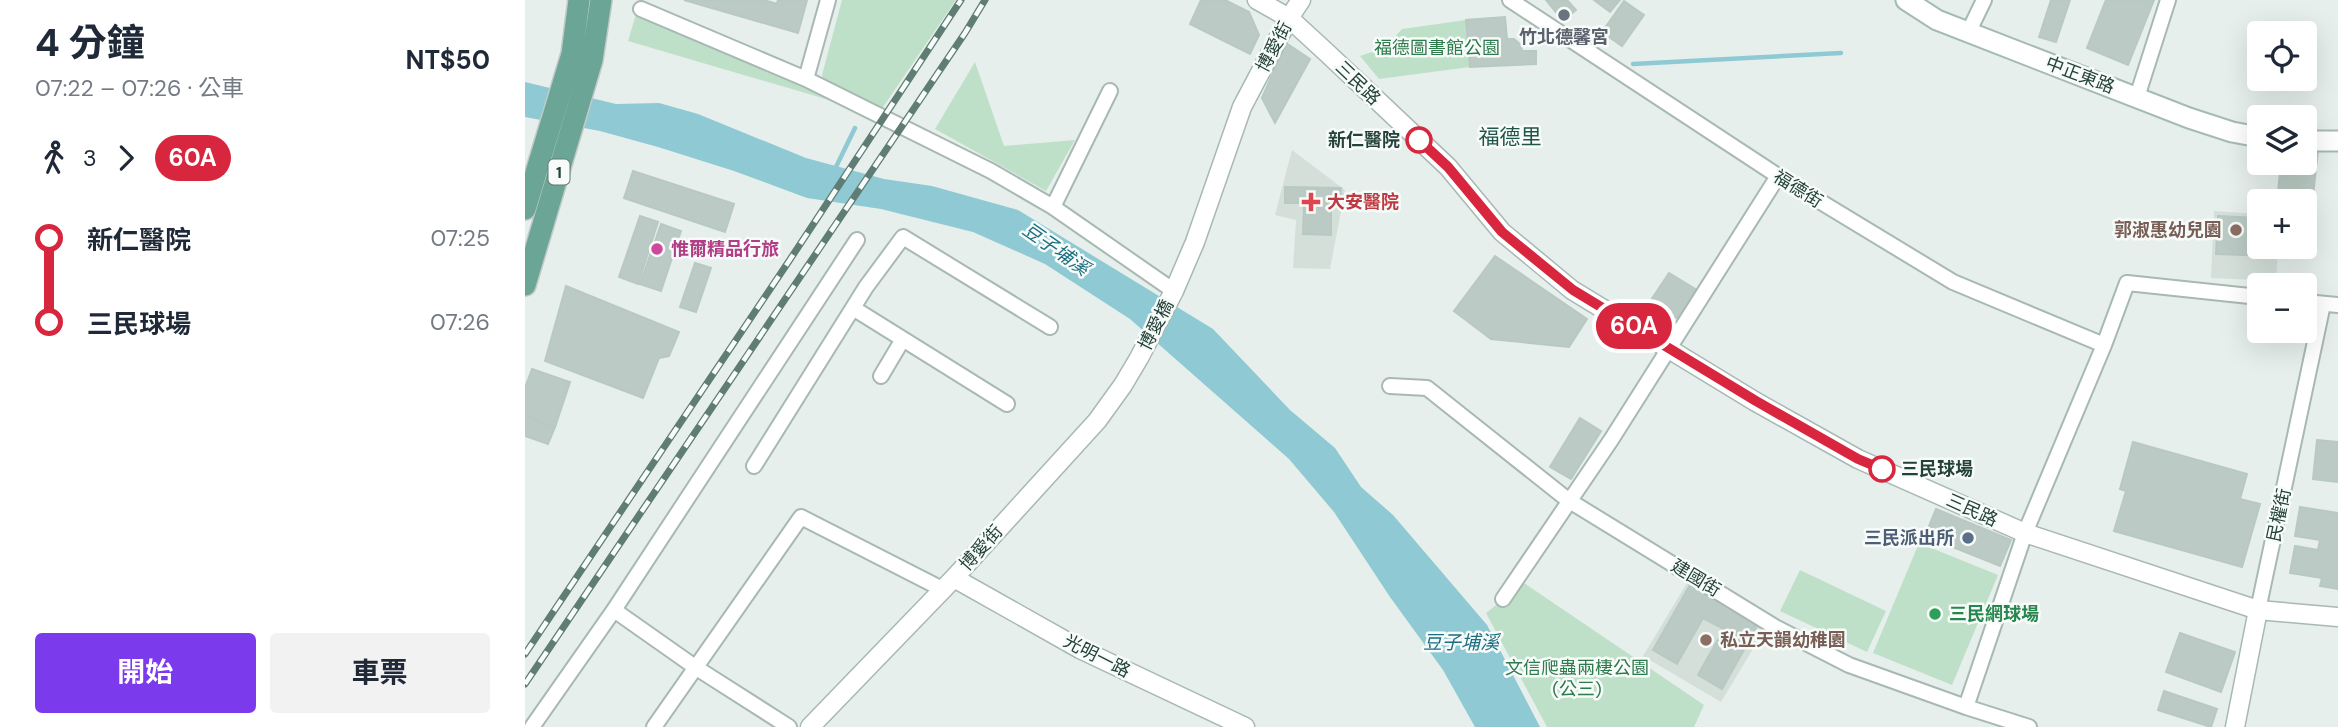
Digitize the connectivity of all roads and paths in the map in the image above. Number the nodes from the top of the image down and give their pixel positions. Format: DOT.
graph roads {
  1 [pos="579,0"];
  2 [pos="601,0"];
  3 [pos="828,0"];
  4 [pos="1257,0"];
  5 [pos="1301,0"];
  6 [pos="1511,0"];
  7 [pos="1906,0"];
  8 [pos="1984,0"];
  9 [pos="2168,0"];
  10 [pos="641,9"];
  11 [pos="1289,18"];
  12 [pos="1969,31"];
  13 [pos="582,57"];
  14 [pos="806,79"];
  15 [pos="1110,90"];
  16 [pos="2137,97"];
  17 [pos="2247,135"];
  18 [pos="2317,141"];
  19 [pos="2338,141"];
  20 [pos="1778,176"];
  21 [pos="1053,207"];
  22 [pos="525,209"];
  23 [pos="857,240"];
  24 [pos="525,285"];
  25 [pos="1174,291"];
  26 [pos="2247,296"];
  27 [pos="2317,303"];
  28 [pos="2323,304"];
  29 [pos="2338,306"];
  30 [pos="853,308"];
  31 [pos="1050,327"];
  32 [pos="903,339"];
  33 [pos="2104,345"];
  34 [pos="1670,348"];
  35 [pos="1139,358"];
  36 [pos="881,376"];
  37 [pos="1390,386"];
  38 [pos="1007,404"];
  39 [pos="754,466"];
  40 [pos="1568,500"];
  41 [pos="2025,533"];
  42 [pos="948,583"];
  43 [pos="1503,598"];
  44 [pos="614,610"];
  45 [pos="2258,610"];
  46 [pos="2338,617"];
  47 [pos="695,667"];
  48 [pos="1966,707"];
  49 [pos="532,727"];
  50 [pos="654,727"];
  51 [pos="789,727"];
  52 [pos="810,727"];
  53 [pos="1245,727"];
  54 [pos="2029,727"];
  55 [pos="2235,727"];
  1 -- 13 [label="main road, 1"];
  2 -- 13 [label="main road, 1"];
  3 -- 14 [label="street"];
  4 -- 11 [label="street, 三民路"];
  5 -- 11 [label="street, 博愛街"];
  6 -- 20 [label="street, 福德街"];
  7 -- 12 [label="main road, 中正東路"];
  8 -- 12 [label="street"];
  9 -- 16 [label="street"];
  10 -- 14 [label="street"];
  11 -- 25 [label="street, 博愛街"];
  11 -- 34 [label="street, 三民路"];
  12 -- 16 [label="main road, 中正東路"];
  13 -- 22 [label="main road, 1"];
  13 -- 24 [label="main road, 1"];
  14 -- 21 [label="street"];
  15 -- 21 [label="street"];
  16 -- 17 [label="main road, 中正東路"];
  18 -- 19 [label="main road"];
  20 -- 33 [label="street, 福德街"];
  20 -- 34 [label="street"];
  21 -- 25 [label="street"];
  23 -- 44 [label="street"];
  25 -- 35 [label="street, 博愛橋"];
  26 -- 33 [label="street"];
  27 -- 28 [label="street"];
  28 -- 29 [label="street"];
  28 -- 45 [label="street, 民權街"];
  30 -- 31 [label="street"];
  30 -- 32 [label="street"];
  30 -- 39 [label="street"];
  32 -- 36 [label="street"];
  32 -- 38 [label="street"];
  33 -- 41 [label="street"];
  34 -- 40 [label="street"];
  34 -- 41 [label="street, 三民路"];
  35 -- 42 [label="street, 博愛街"];
  37 -- 40 [label="street, 建國街"];
  40 -- 43 [label="street"];
  40 -- 48 [label="street, 建國街"];
  41 -- 45 [label="street, 三民路"];
  41 -- 48 [label="street"];
  42 -- 47 [label="street"];
  42 -- 52 [label="street, 博愛街"];
  42 -- 53 [label="street, 光明一路"];
  44 -- 47 [label="street"];
  44 -- 49 [label="street"];
  45 -- 46 [label="street, 三民路"];
  45 -- 55 [label="street, 民權街"];
  47 -- 50 [label="street"];
  47 -- 51 [label="street"];
  48 -- 54 [label="street, 建國街"];
}
